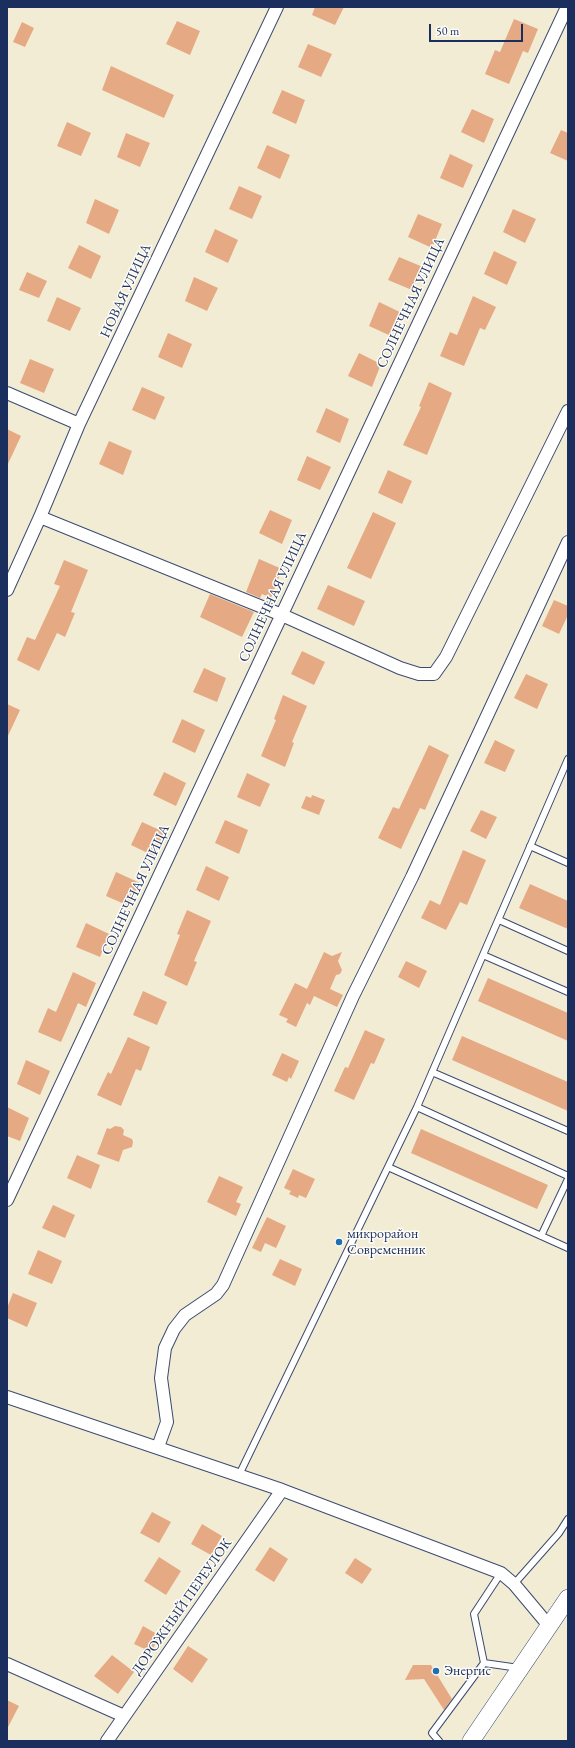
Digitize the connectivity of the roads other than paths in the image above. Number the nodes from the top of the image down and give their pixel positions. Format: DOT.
graph roads {
  1 [pos="277,7"];
  2 [pos="567,7"];
  3 [pos="7,393"];
  4 [pos="568,411"];
  5 [pos="79,424"];
  6 [pos="40,517"];
  7 [pos="568,542"];
  8 [pos="7,590"];
  9 [pos="282,615"];
  10 [pos="568,758"];
  11 [pos="530,846"];
  12 [pos="568,863"];
  13 [pos="499,920"];
  14 [pos="568,951"];
  15 [pos="483,955"];
  16 [pos="568,992"];
  17 [pos="432,1072"];
  18 [pos="417,1107"];
  19 [pos="568,1131"];
  20 [pos="388,1167"];
  21 [pos="568,1176"];
  22 [pos="568,1180"];
  23 [pos="7,1200"];
  24 [pos="541,1236"];
  25 [pos="568,1248"];
  26 [pos="7,1397"];
  27 [pos="158,1447"];
  28 [pos="240,1475"];
  29 [pos="282,1490"];
  30 [pos="568,1519"];
  31 [pos="501,1573"];
  32 [pos="514,1584"];
  33 [pos="568,1598"];
  34 [pos="550,1627"];
  35 [pos="484,1663"];
  36 [pos="7,1664"];
  37 [pos="520,1668"];
  38 [pos="124,1716"];
  39 [pos="107,1741"];
  40 [pos="439,1741"];
  41 [pos="471,1741"];
  1 -- 5 [label="street, НОВАЯ УЛИЦА"];
  2 -- 9 [label="street, СОЛНЕЧНАЯ УЛИЦА"];
  3 -- 5 [label="street"];
  4 -- 9 [label="street"];
  5 -- 6 [label="street, НОВАЯ УЛИЦА"];
  6 -- 8 [label="street, НОВАЯ УЛИЦА"];
  6 -- 9 [label="street"];
  7 -- 27 [label="street"];
  9 -- 23 [label="street, СОЛНЕЧНАЯ УЛИЦА"];
  10 -- 11 [label="lane"];
  11 -- 12 [label="lane"];
  11 -- 13 [label="lane"];
  13 -- 14 [label="lane"];
  13 -- 15 [label="lane"];
  15 -- 16 [label="lane"];
  15 -- 17 [label="lane"];
  17 -- 18 [label="lane"];
  17 -- 19 [label="lane"];
  18 -- 20 [label="lane"];
  18 -- 21 [label="lane"];
  20 -- 24 [label="lane"];
  20 -- 28 [label="lane"];
  22 -- 24 [label="lane"];
  24 -- 25 [label="lane"];
  26 -- 27 [label="street"];
  27 -- 28 [label="street"];
  28 -- 29 [label="street"];
  29 -- 31 [label="street"];
  29 -- 38 [label="street, ДОРОЖНЫЙ ПЕРЕУЛОК"];
  30 -- 32 [label="lane"];
  31 -- 32 [label="street"];
  31 -- 35 [label="lane"];
  32 -- 34 [label="street"];
  33 -- 34 [label="main road"];
  34 -- 37 [label="main road"];
  35 -- 37 [label="lane"];
  35 -- 40 [label="lane"];
  36 -- 38 [label="street"];
  37 -- 41 [label="main road"];
  38 -- 39 [label="street, ДОРОЖНЫЙ ПЕРЕУЛОК"];
}
